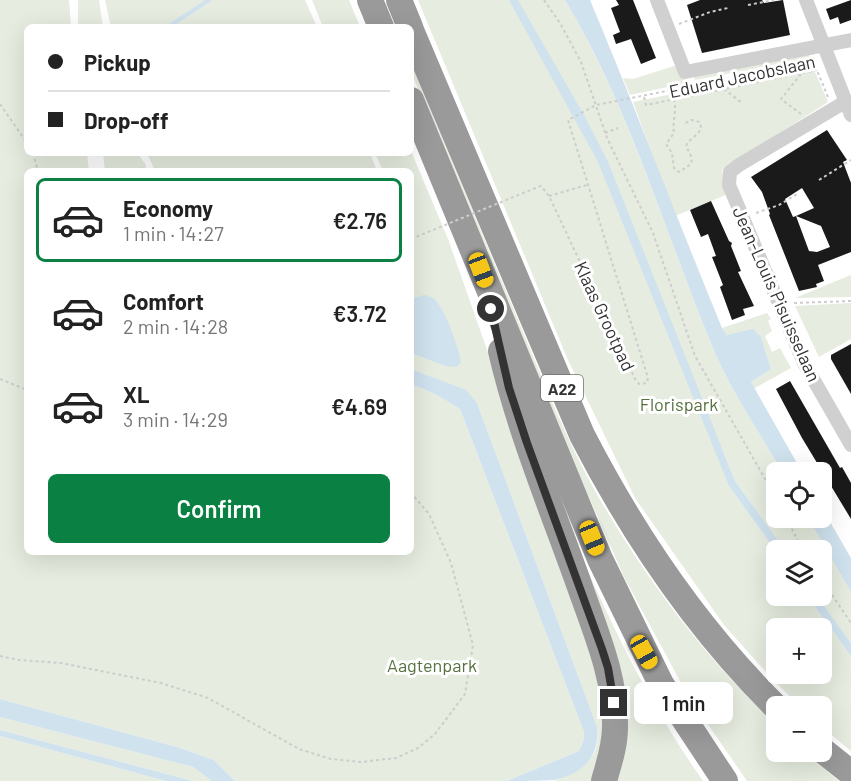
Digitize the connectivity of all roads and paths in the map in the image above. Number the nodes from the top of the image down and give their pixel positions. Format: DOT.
graph roads {
  1 [pos="369,0"];
  2 [pos="399,0"];
  3 [pos="544,0"];
  4 [pos="657,0"];
  5 [pos="774,0"];
  6 [pos="806,0"];
  7 [pos="748,5"];
  8 [pos="728,8"];
  9 [pos="380,24"];
  10 [pos="408,24"];
  11 [pos="668,28"];
  12 [pos="414,37"];
  13 [pos="851,40"];
  14 [pos="825,52"];
  15 [pos="817,70"];
  16 [pos="757,73"];
  17 [pos="801,74"];
  18 [pos="724,89"];
  19 [pos="644,97"];
  20 [pos="633,98"];
  21 [pos="674,99"];
  22 [pos="0,104"];
  23 [pos="742,104"];
  24 [pos="596,105"];
  25 [pos="414,107"];
  26 [pos="843,109"];
  27 [pos="801,114"];
  28 [pos="683,124"];
  29 [pos="618,128"];
  30 [pos="605,133"];
  31 [pos="24,139"];
  32 [pos="851,160"];
  33 [pos="819,180"];
  34 [pos="586,185"];
  35 [pos="799,193"];
  36 [pos="549,196"];
  37 [pos="742,218"];
  38 [pos="414,237"];
  39 [pos="481,270"];
  40 [pos="851,301"];
  41 [pos="781,308"];
  42 [pos="0,379"];
  43 [pos="24,389"];
  44 [pos="851,445"];
  45 [pos="766,481"];
  46 [pos="414,496"];
  47 [pos="832,595"];
  48 [pos="851,615"];
  49 [pos="848,618"];
  50 [pos="851,623"];
  51 [pos="0,656"];
  52 [pos="766,696"];
  53 [pos="832,758"];
  54 [pos="851,773"];
  55 [pos="604,781"];
  56 [pos="725,781"];
  1 -- 9 [label="highway"];
  2 -- 10 [label="highway, A22"];
  3 -- 24 [label="path"];
  4 -- 11 [label="street"];
  5 -- 7 [label="path"];
  6 -- 14 [label="street"];
  8 -- 11 [label="path"];
  11 -- 14 [label="street, Eduard Jacobslaan"];
  12 -- 52 [label="highway, A22"];
  13 -- 14 [label="street, Eduard Jacobslaan"];
  14 -- 15 [label="path, Eduard Jacobslaan"];
  14 -- 26 [label="street"];
  15 -- 17 [label="path"];
  15 -- 26 [label="path"];
  16 -- 19 [label="path, Eduard Jacobslaan"];
  17 -- 18 [label="path"];
  17 -- 27 [label="path"];
  18 -- 21 [label="path"];
  18 -- 23 [label="path"];
  19 -- 20 [label="path, Eduard Jacobslaan"];
  19 -- 21 [label="path"];
  20 -- 24 [label="path, Klaas Grootpad"];
  21 -- 28 [label="path"];
  22 -- 31 [label="path"];
  24 -- 30 [label="path"];
  24 -- 34 [label="path, Klaas Grootpad"];
  25 -- 39 [label="highway, A22"];
  26 -- 37 [label="street, Jean-Louis Pisuisselaan"];
  29 -- 30 [label="path"];
  30 -- 45 [label="path"];
  32 -- 33 [label="path"];
  34 -- 36 [label="path"];
  34 -- 36 [label="path, Klaas Grootpad"];
  35 -- 37 [label="path"];
  36 -- 38 [label="path, bridge"];
  37 -- 41 [label="street, Jean-Louis Pisuisselaan"];
  39 -- 55 [label="highway, A22"];
  39 -- 56 [label="highway, A22"];
  40 -- 41 [label="path"];
  41 -- 44 [label="street, Jean-Louis Pisuisselaan"];
  42 -- 43 [label="path"];
  46 -- 51 [label="path"];
  47 -- 49 [label="path"];
  48 -- 49 [label="path"];
  49 -- 50 [label="path"];
  53 -- 54 [label="highway"];
}
